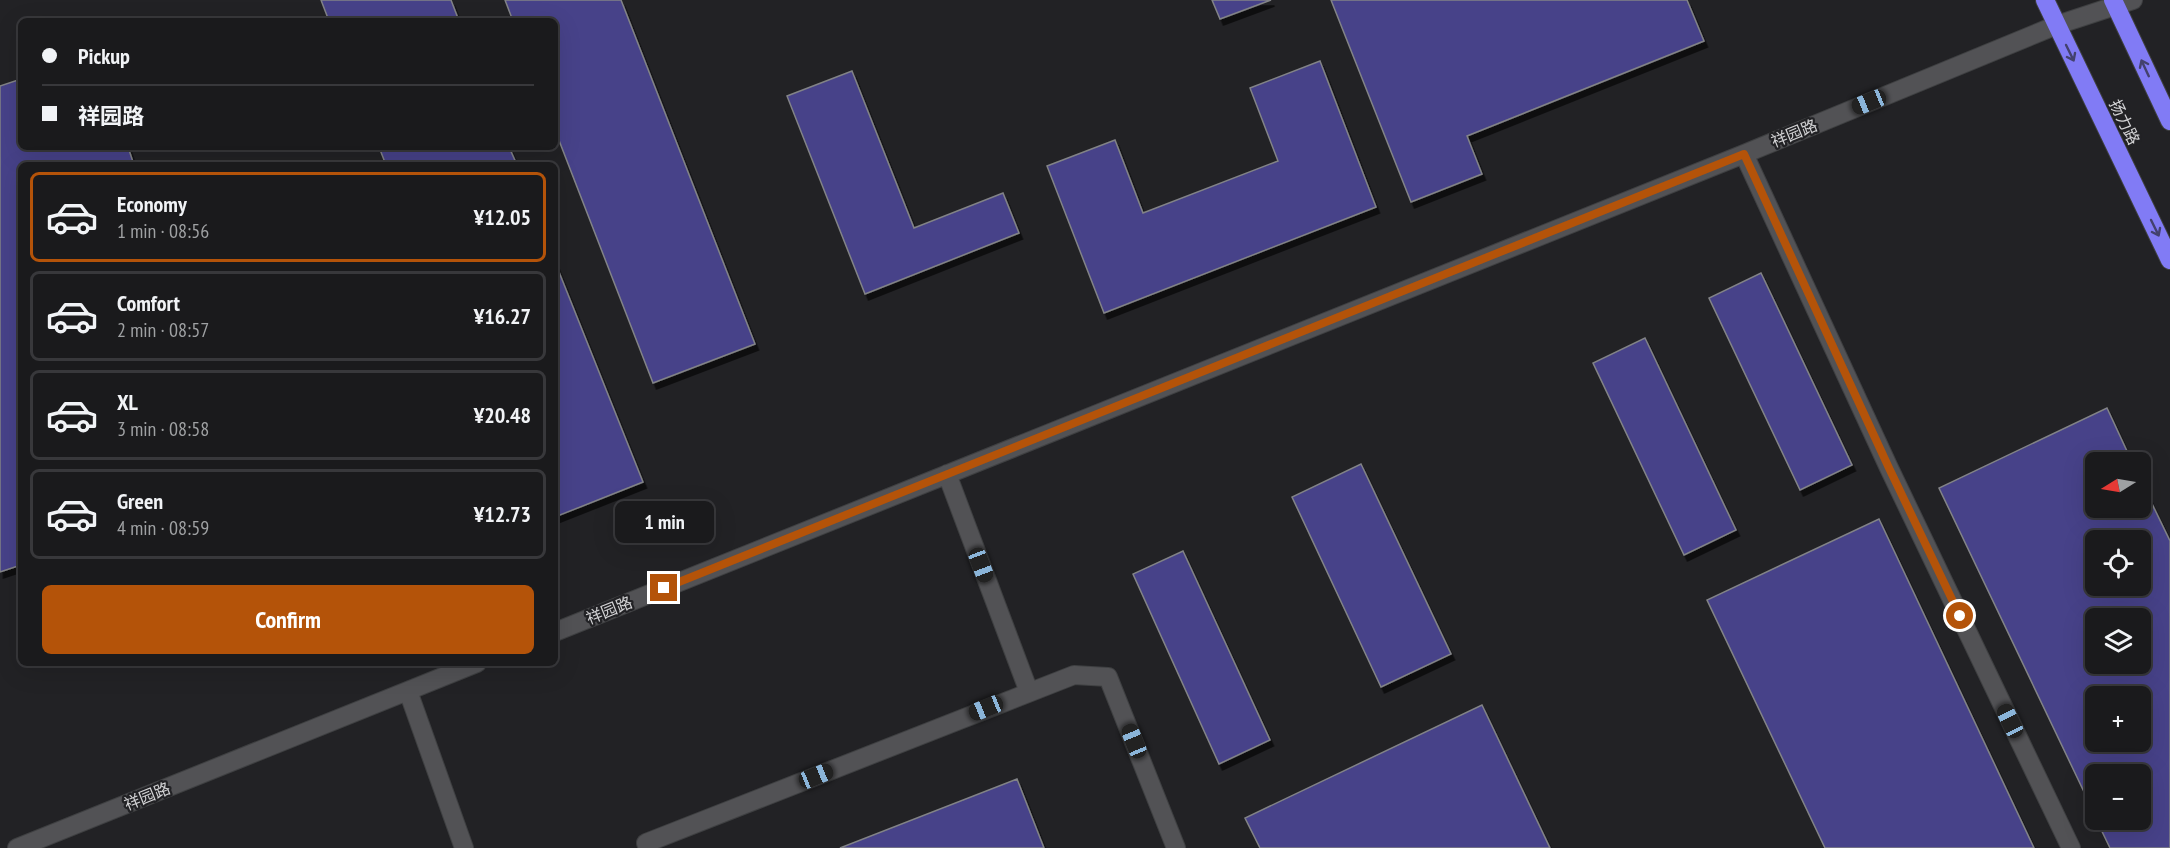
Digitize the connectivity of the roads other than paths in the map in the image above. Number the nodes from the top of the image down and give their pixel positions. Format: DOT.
graph roads {
  1 [pos="2045,0"];
  2 [pos="2120,2"];
  3 [pos="2057,25"];
  4 [pos="2170,121"];
  5 [pos="1744,154"];
  6 [pos="2170,260"];
  7 [pos="947,474"];
  8 [pos="558,631"];
  9 [pos="470,666"];
  10 [pos="408,691"];
  11 [pos="1029,692"];
  12 [pos="17,848"];
  13 [pos="464,848"];
  14 [pos="648,848"];
  15 [pos="1176,848"];
  16 [pos="2071,848"];
  1 -- 3 [label="highway, 扬力路"];
  2 -- 3 [label="street, 祥园路"];
  4 -- 2 [label="highway, one-way"];
  3 -- 5 [label="street, 祥园路"];
  3 -- 6 [label="highway, 扬力路, one-way"];
  5 -- 7 [label="street, 祥园路"];
  5 -- 16 [label="street"];
  7 -- 8 [label="street, 祥园路"];
  7 -- 11 [label="street"];
  9 -- 10 [label="street, 祥园路"];
  10 -- 12 [label="street, 祥园路"];
  10 -- 13 [label="street"];
  11 -- 14 [label="street"];
  11 -- 15 [label="street"];
}
